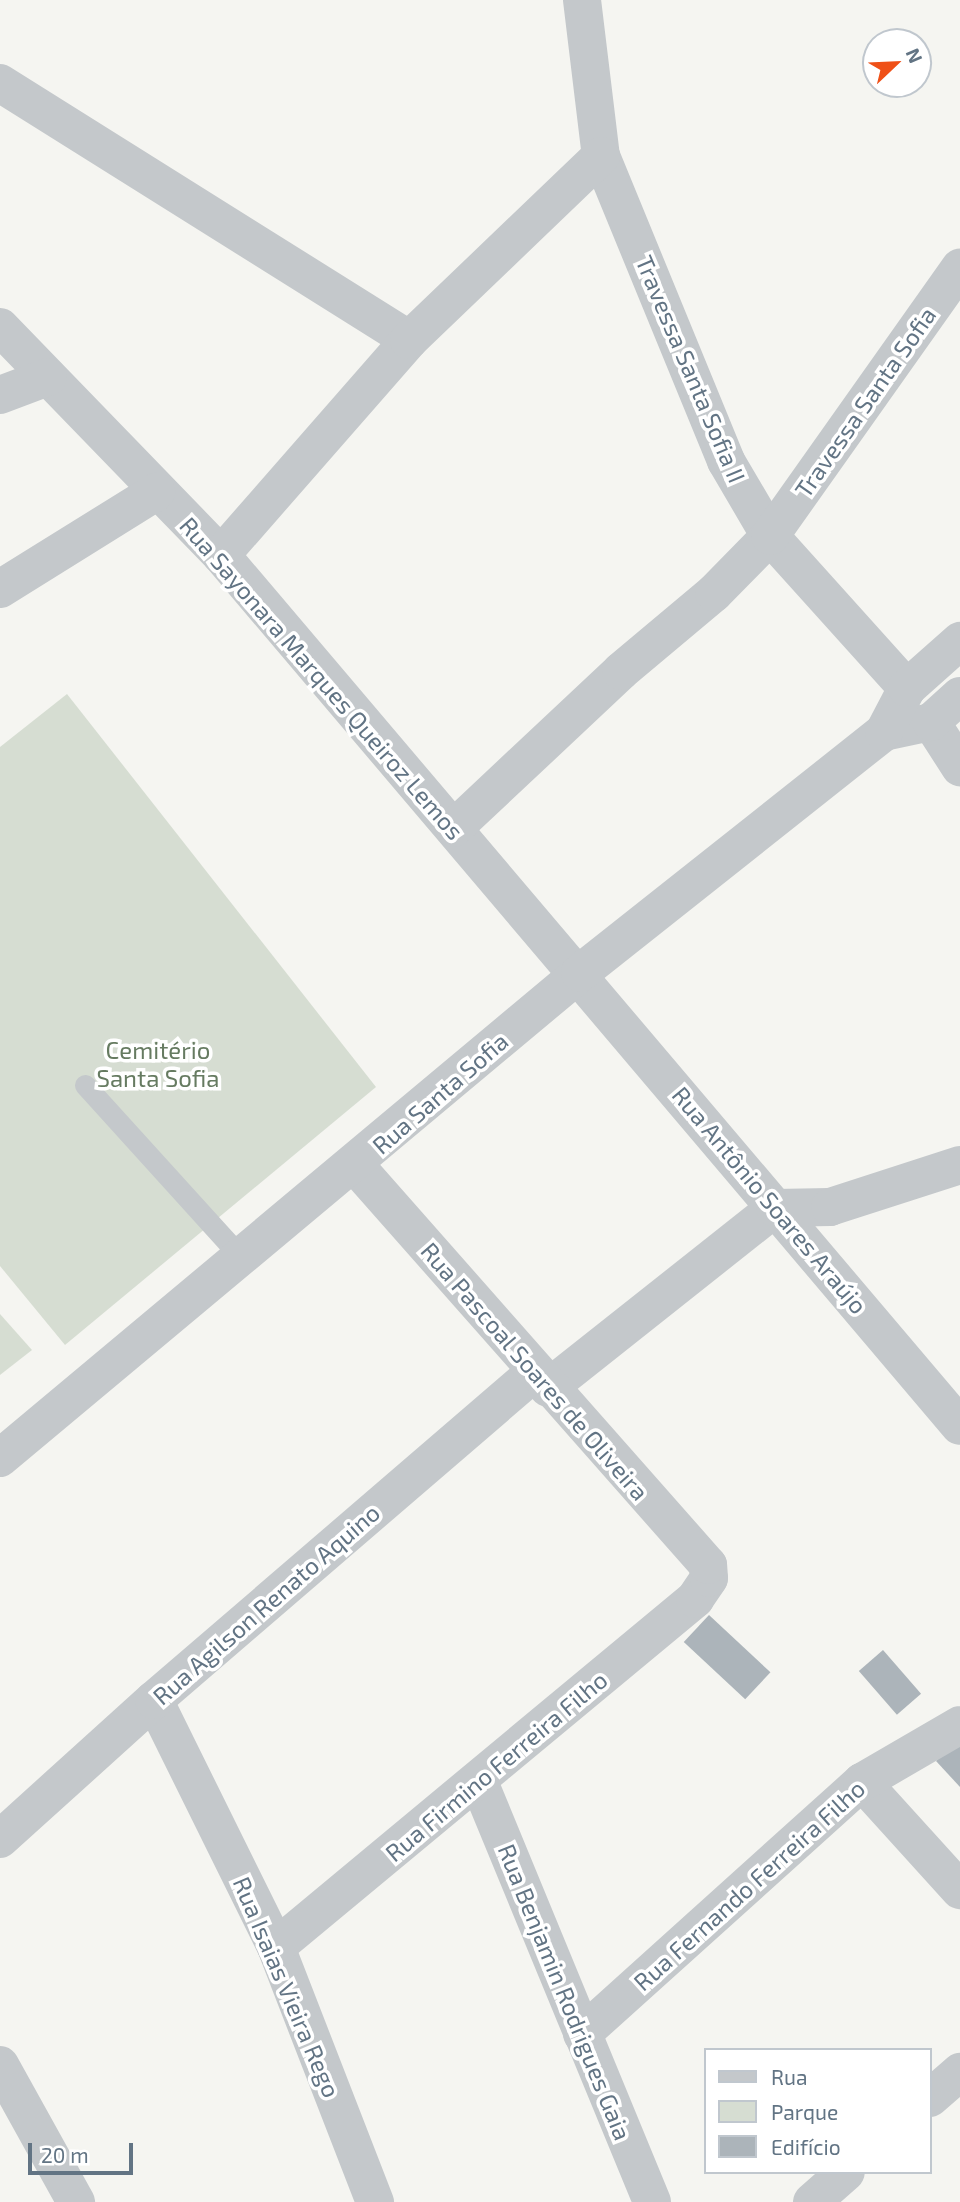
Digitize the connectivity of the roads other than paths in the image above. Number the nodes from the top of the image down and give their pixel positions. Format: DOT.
graph roads {
  1 [pos="582,0"];
  2 [pos="0,83"];
  3 [pos="601,156"];
  4 [pos="960,268"];
  5 [pos="0,327"];
  6 [pos="409,341"];
  7 [pos="48,377"];
  8 [pos="0,395"];
  9 [pos="156,492"];
  10 [pos="770,536"];
  11 [pos="221,555"];
  12 [pos="0,589"];
  13 [pos="960,641"];
  14 [pos="907,688"];
  15 [pos="960,696"];
  16 [pos="931,722"];
  17 [pos="884,732"];
  18 [pos="960,767"];
  19 [pos="454,828"];
  20 [pos="580,974"];
  21 [pos="85,1085"];
  22 [pos="960,1165"];
  23 [pos="355,1166"];
  24 [pos="775,1208"];
  25 [pos="242,1258"];
  26 [pos="541,1380"];
  27 [pos="960,1426"];
  28 [pos="0,1458"];
  29 [pos="709,1578"];
  30 [pos="154,1700"];
  31 [pos="960,1726"];
  32 [pos="479,1782"];
  33 [pos="862,1782"];
  34 [pos="0,1839"];
  35 [pos="960,1890"];
  36 [pos="276,1947"];
  37 [pos="582,2034"];
  38 [pos="0,2065"];
  39 [pos="960,2072"];
  40 [pos="932,2096"];
  41 [pos="844,2174"];
  42 [pos="76,2202"];
  43 [pos="375,2202"];
  44 [pos="652,2202"];
  45 [pos="812,2202"];
  1 -- 3 [label="street, Travessa Santa Sofia II"];
  2 -- 6 [label="street"];
  3 -- 6 [label="street"];
  3 -- 10 [label="street, Travessa Santa Sofia II"];
  4 -- 10 [label="street, Travessa Santa Sofia"];
  5 -- 7 [label="street, Rua Sayonara Marques Queiroz Lemos"];
  6 -- 11 [label="street"];
  7 -- 8 [label="street"];
  7 -- 9 [label="street, Rua Sayonara Marques Queiroz Lemos"];
  9 -- 11 [label="street, Rua Sayonara Marques Queiroz Lemos"];
  9 -- 12 [label="street"];
  10 -- 14 [label="street, Travessa Santa Sofia II"];
  10 -- 19 [label="street, Travessa Santa Sofia"];
  11 -- 19 [label="street, Rua Sayonara Marques Queiroz Lemos"];
  13 -- 14 [label="street, Rua Santa Sofia"];
  14 -- 17 [label="street, Rua Santa Sofia"];
  15 -- 16 [label="street, Rua Santa Sofia"];
  16 -- 17 [label="street, Rua Santa Sofia"];
  16 -- 18 [label="street"];
  17 -- 20 [label="street, Rua Santa Sofia"];
  19 -- 20 [label="street, Rua Sayonara Marques Queiroz Lemos"];
  20 -- 23 [label="street, Rua Santa Sofia"];
  20 -- 24 [label="street, Rua Antônio Soares Araújo"];
  21 -- 25 [label="lane"];
  22 -- 24 [label="street"];
  23 -- 25 [label="street, Rua Santa Sofia"];
  23 -- 26 [label="street, Rua Pascoal Soares de Oliveira"];
  24 -- 26 [label="street, Rua Agilson Renato Aquino"];
  24 -- 27 [label="street, Rua Antônio Soares Araújo"];
  25 -- 28 [label="street, Rua Santa Sofia"];
  26 -- 29 [label="street, Rua Pascoal Soares de Oliveira"];
  26 -- 30 [label="street, Rua Agilson Renato Aquino"];
  29 -- 32 [label="street, Rua Firmino Ferreira Filho"];
  30 -- 34 [label="street, Rua Agilson Renato Aquino"];
  30 -- 36 [label="street, Rua Isaias Vieira Rego"];
  31 -- 33 [label="street, Rua Fernando Ferreira Filho"];
  32 -- 36 [label="street, Rua Firmino Ferreira Filho"];
  32 -- 37 [label="street, Rua Benjamin Rodrigues Gaia"];
  33 -- 35 [label="street"];
  33 -- 37 [label="street, Rua Fernando Ferreira Filho"];
  36 -- 43 [label="street, Rua Isaias Vieira Rego"];
  37 -- 44 [label="street, Rua Benjamin Rodrigues Gaia"];
  38 -- 42 [label="street"];
  39 -- 40 [label="street"];
  41 -- 45 [label="street"];
}
